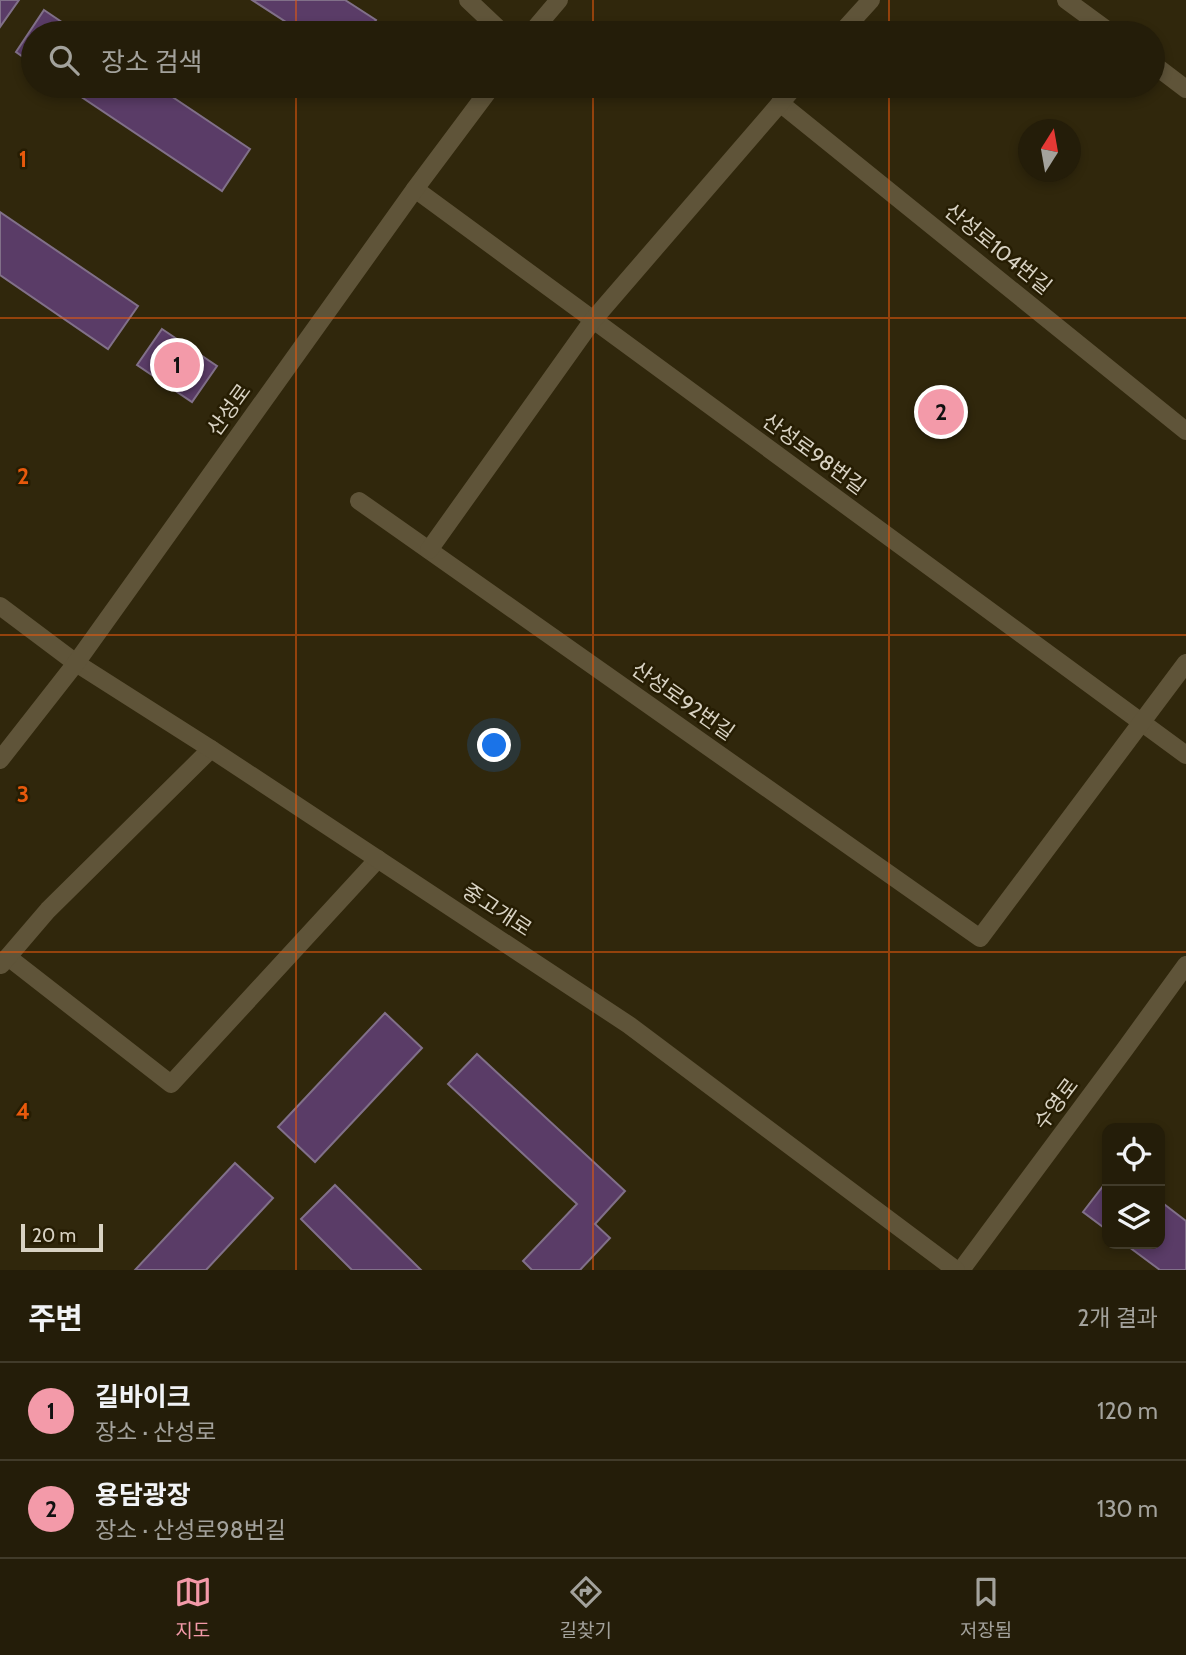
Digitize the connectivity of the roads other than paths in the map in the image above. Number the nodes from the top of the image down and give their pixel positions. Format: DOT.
graph roads {
  1 [pos="468,0"];
  2 [pos="559,0"];
  3 [pos="871,0"];
  4 [pos="1066,0"];
  5 [pos="490,21"];
  6 [pos="541,21"];
  7 [pos="852,21"];
  8 [pos="1095,21"];
  9 [pos="1165,73"];
  10 [pos="1186,89"];
  11 [pos="483,98"];
  12 [pos="784,98"];
  13 [pos="780,103"];
  14 [pos="415,189"];
  15 [pos="593,320"];
  16 [pos="1186,431"];
  17 [pos="359,501"];
  18 [pos="429,550"];
  19 [pos="0,606"];
  20 [pos="76,663"];
  21 [pos="1186,663"];
  22 [pos="1142,723"];
  23 [pos="211,749"];
  24 [pos="1186,755"];
  25 [pos="0,760"];
  26 [pos="378,859"];
  27 [pos="4,961"];
  28 [pos="1186,965"];
  29 [pos="958,1270"];
  1 -- 5 [label="street"];
  2 -- 6 [label="street"];
  3 -- 7 [label="street"];
  4 -- 8 [label="street"];
  9 -- 10 [label="street"];
  11 -- 14 [label="street, 산성로"];
  12 -- 13 [label="street"];
  13 -- 15 [label="street"];
  13 -- 16 [label="street, 산성로104번길"];
  14 -- 15 [label="street, 산성로98번길"];
  14 -- 20 [label="street, 산성로"];
  15 -- 18 [label="street"];
  15 -- 22 [label="street, 산성로98번길"];
  17 -- 18 [label="street, 산성로92번길"];
  18 -- 22 [label="street, 산성로92번길"];
  19 -- 20 [label="street, 중고개로"];
  20 -- 23 [label="street, 중고개로"];
  20 -- 25 [label="street, 산성로"];
  21 -- 22 [label="street"];
  22 -- 24 [label="street, 산성로98번길"];
  23 -- 26 [label="street, 중고개로"];
  23 -- 27 [label="street"];
  26 -- 27 [label="street"];
  26 -- 29 [label="street, 중고개로"];
  28 -- 29 [label="street, 수영로"];
}
